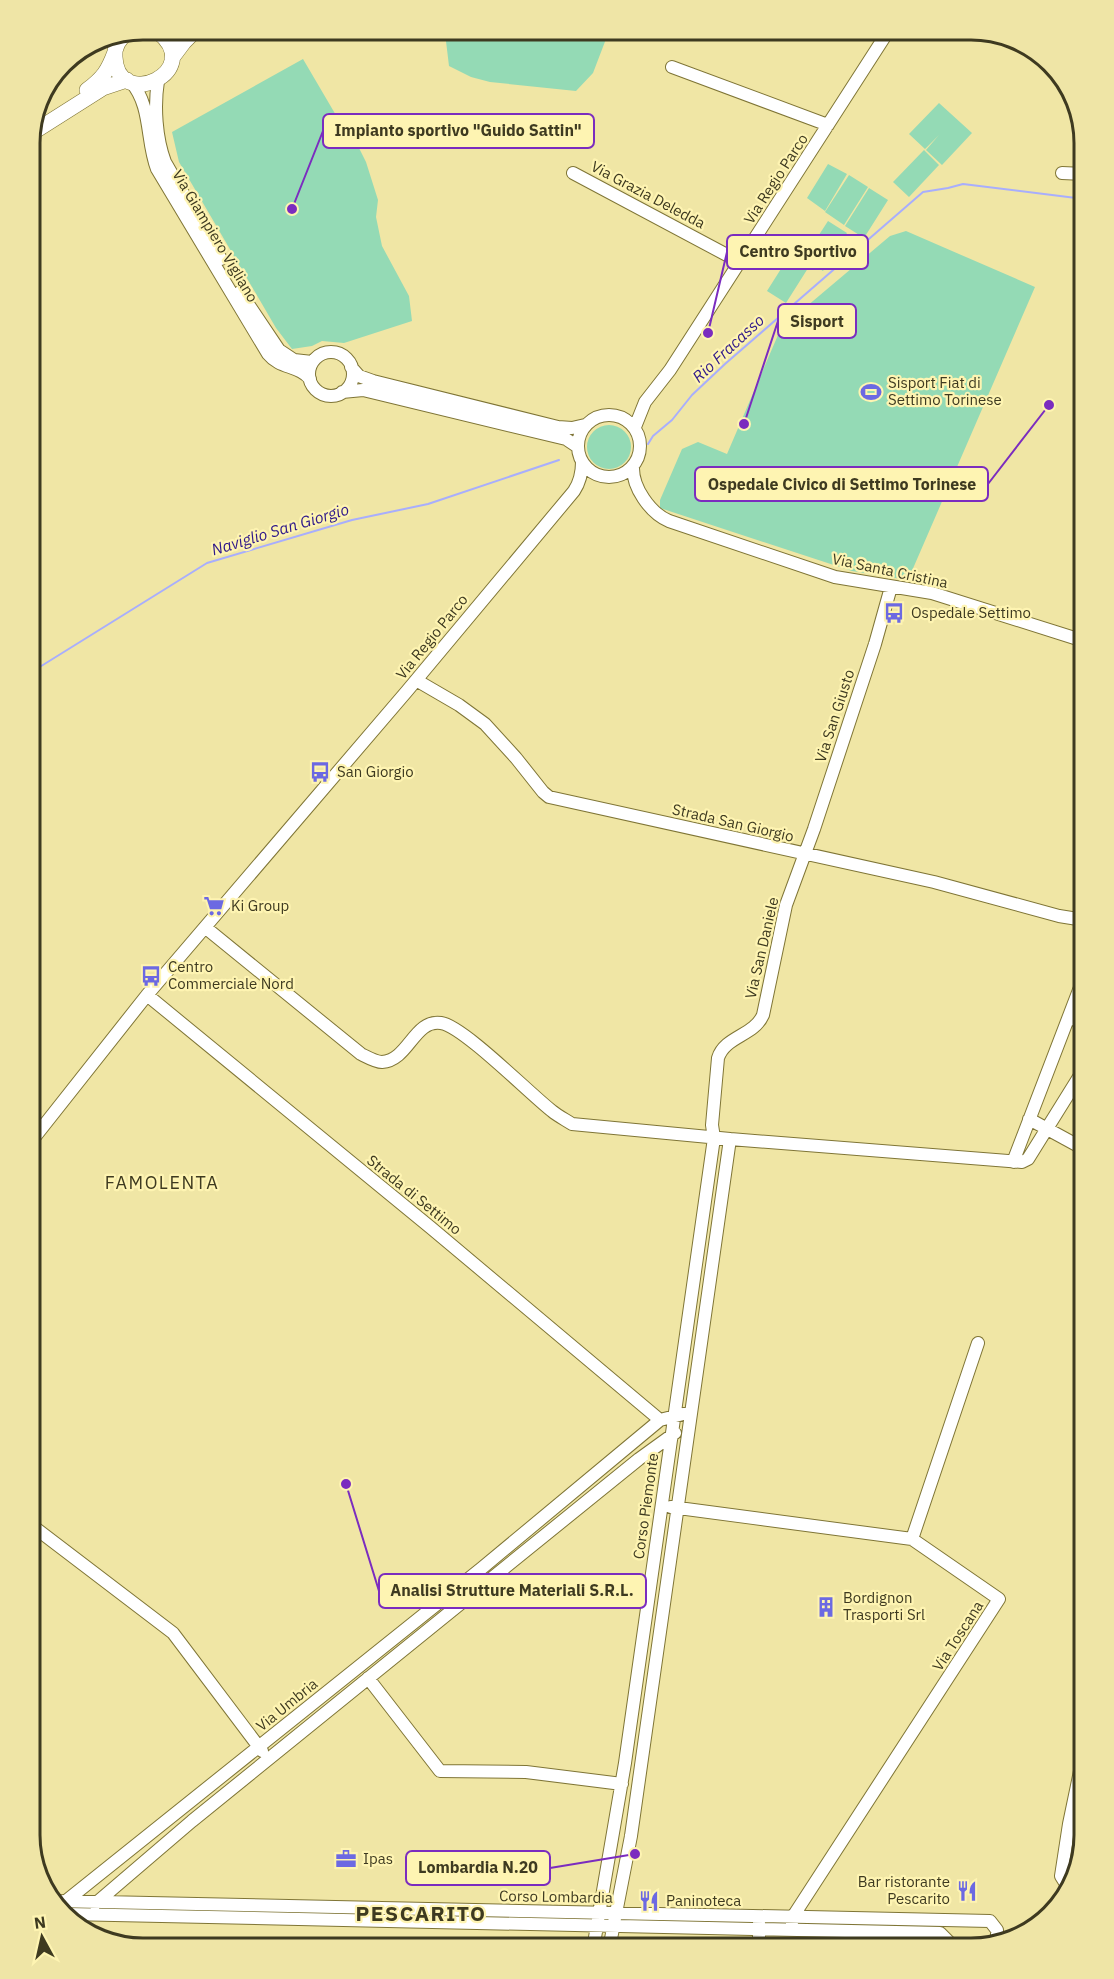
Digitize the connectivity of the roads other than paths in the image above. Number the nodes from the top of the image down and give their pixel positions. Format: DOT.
graph roads {
  1 [pos="165,40"];
  2 [pos="186,40"];
  3 [pos="882,41"];
  4 [pos="117,44"];
  5 [pos="115,52"];
  6 [pos="172,58"];
  7 [pos="672,67"];
  8 [pos="129,81"];
  9 [pos="158,81"];
  10 [pos="45,113"];
  11 [pos="828,125"];
  12 [pos="43,126"];
  13 [pos="573,173"];
  14 [pos="1062,173"];
  15 [pos="1074,174"];
  16 [pos="740,262"];
  17 [pos="312,362"];
  18 [pos="351,367"];
  19 [pos="310,379"];
  20 [pos="342,392"];
  21 [pos="645,402"];
  22 [pos="622,417"];
  23 [pos="585,425"];
  24 [pos="635,427"];
  25 [pos="578,447"];
  26 [pos="582,462"];
  27 [pos="633,466"];
  28 [pos="598,475"];
  29 [pos="613,477"];
  30 [pos="578,484"];
  31 [pos="637,487"];
  32 [pos="891,586"];
  33 [pos="1074,638"];
  34 [pos="416,680"];
  35 [pos="804,854"];
  36 [pos="1074,918"];
  37 [pos="206,928"];
  38 [pos="147,995"];
  39 [pos="1074,1003"];
  40 [pos="1069,1016"];
  41 [pos="1074,1019"];
  42 [pos="1074,1085"];
  43 [pos="1029,1119"];
  44 [pos="1047,1129"];
  45 [pos="40,1130"];
  46 [pos="714,1138"];
  47 [pos="730,1139"];
  48 [pos="1074,1144"];
  49 [pos="1013,1162"];
  50 [pos="702,1225"];
  51 [pos="718,1227"];
  52 [pos="978,1343"];
  53 [pos="692,1412"];
  54 [pos="673,1415"];
  55 [pos="660,1420"];
  56 [pos="689,1427"];
  57 [pos="671,1435"];
  58 [pos="581,1486"];
  59 [pos="592,1497"];
  60 [pos="661,1506"];
  61 [pos="678,1508"];
  62 [pos="40,1532"];
  63 [pos="912,1539"];
  64 [pos="482,1568"];
  65 [pos="491,1579"];
  66 [pos="417,1620"];
  67 [pos="426,1632"];
  68 [pos="368,1678"];
  69 [pos="632,1708"];
  70 [pos="649,1710"];
  71 [pos="259,1747"];
  72 [pos="268,1760"];
  73 [pos="625,1763"];
  74 [pos="641,1764"];
  75 [pos="622,1784"];
  76 [pos="1074,1800"];
  77 [pos="177,1813"];
  78 [pos="188,1824"];
  79 [pos="1064,1880"];
  80 [pos="64,1901"];
  81 [pos="97,1902"];
  82 [pos="66,1903"];
  83 [pos="179,1904"];
  84 [pos="401,1909"];
  85 [pos="599,1913"];
  86 [pos="616,1913"];
  87 [pos="78,1915"];
  88 [pos="83,1915"];
  89 [pos="178,1917"];
  90 [pos="759,1917"];
  91 [pos="792,1917"];
  92 [pos="401,1922"];
  93 [pos="597,1927"];
  94 [pos="614,1927"];
  95 [pos="940,1927"];
  96 [pos="759,1930"];
  97 [pos="792,1931"];
  98 [pos="997,1935"];
  99 [pos="595,1938"];
  100 [pos="612,1938"];
  101 [pos="759,1938"];
  102 [pos="940,1938"];
  103 [pos="947,1938"];
  1 -- 6 [label="main road"];
  2 -- 6 [label="main road"];
  3 -- 11 [label="street, Via Regio Parco"];
  4 -- 5 [label="main road"];
  5 -- 8 [label="main road"];
  5 -- 10 [label="main road"];
  6 -- 9 [label="main road"];
  7 -- 11 [label="street"];
  8 -- 9 [label="main road"];
  8 -- 12 [label="main road"];
  8 -- 19 [label="street, Via Giampiero Vigliano"];
  9 -- 17 [label="street, Via Giampiero Vigliano"];
  11 -- 16 [label="street, Via Regio Parco"];
  13 -- 16 [label="street, Via Grazia Deledda"];
  14 -- 15 [label="street"];
  16 -- 21 [label="street, Via Regio Parco"];
  17 -- 18 [label="street"];
  17 -- 19 [label="street"];
  18 -- 20 [label="street"];
  18 -- 23 [label="street"];
  19 -- 20 [label="street"];
  20 -- 25 [label="street"];
  21 -- 22 [label="street, Via Regio Parco"];
  21 -- 24 [label="street, Via Regio Parco"];
  22 -- 23 [label="street"];
  22 -- 24 [label="street"];
  23 -- 25 [label="street"];
  24 -- 27 [label="street"];
  25 -- 26 [label="street"];
  26 -- 28 [label="street"];
  26 -- 30 [label="street, Via Regio Parco"];
  27 -- 29 [label="street"];
  27 -- 31 [label="street, Via Santa Cristina"];
  28 -- 29 [label="street"];
  28 -- 30 [label="street, Via Regio Parco"];
  29 -- 31 [label="street"];
  30 -- 34 [label="street, Via Regio Parco"];
  31 -- 32 [label="street, Via Santa Cristina"];
  32 -- 33 [label="street, Via Santa Cristina"];
  32 -- 35 [label="street, Via San Giusto"];
  34 -- 35 [label="street, Strada San Giorgio"];
  34 -- 37 [label="street, Via Regio Parco"];
  35 -- 36 [label="street, Strada San Giorgio"];
  35 -- 46 [label="street, Via San Daniele"];
  37 -- 38 [label="street"];
  37 -- 46 [label="street"];
  38 -- 45 [label="street"];
  38 -- 55 [label="street, Strada di Settimo"];
  39 -- 40 [label="street"];
  40 -- 41 [label="street"];
  40 -- 43 [label="street"];
  42 -- 44 [label="street"];
  43 -- 44 [label="street"];
  43 -- 49 [label="street"];
  44 -- 48 [label="street"];
  44 -- 49 [label="street"];
  46 -- 47 [label="street"];
  46 -- 50 [label="street, Corso Piemonte"];
  47 -- 49 [label="street"];
  47 -- 51 [label="street"];
  50 -- 51 [label="street"];
  50 -- 54 [label="street, Corso Piemonte"];
  51 -- 53 [label="street"];
  52 -- 63 [label="street"];
  53 -- 54 [label="street, Via Umbria"];
  53 -- 56 [label="street"];
  54 -- 55 [label="street, Via Umbria"];
  54 -- 57 [label="street, Corso Piemonte"];
  55 -- 58 [label="street, Via Umbria"];
  56 -- 57 [label="street, Via Umbria"];
  56 -- 61 [label="street"];
  57 -- 59 [label="street, Via Umbria"];
  57 -- 60 [label="street, Corso Piemonte"];
  58 -- 59 [label="street"];
  58 -- 64 [label="street, Via Umbria"];
  59 -- 65 [label="street, Via Umbria"];
  60 -- 61 [label="street, Via Toscana"];
  60 -- 69 [label="street, Corso Piemonte"];
  61 -- 63 [label="street, Via Toscana"];
  61 -- 70 [label="street"];
  62 -- 71 [label="street"];
  63 -- 91 [label="street, Via Toscana"];
  64 -- 65 [label="street"];
  64 -- 66 [label="street, Via Umbria"];
  65 -- 67 [label="street, Via Umbria"];
  66 -- 67 [label="street"];
  66 -- 71 [label="street, Via Umbria"];
  67 -- 68 [label="street, Via Umbria"];
  68 -- 72 [label="street, Via Umbria"];
  68 -- 75 [label="street"];
  69 -- 70 [label="street"];
  69 -- 73 [label="street, Corso Piemonte"];
  70 -- 74 [label="street"];
  71 -- 72 [label="street"];
  71 -- 77 [label="street, Via Umbria"];
  72 -- 78 [label="street, Via Umbria"];
  73 -- 74 [label="street"];
  73 -- 75 [label="street, Corso Piemonte"];
  74 -- 86 [label="street"];
  75 -- 85 [label="street, Corso Piemonte"];
  76 -- 79 [label="street"];
  77 -- 78 [label="street"];
  77 -- 80 [label="street, Via Umbria"];
  78 -- 81 [label="street, Via Umbria"];
  81 -- 82 [label="street, Corso Lombardia"];
  81 -- 83 [label="street, Corso Lombardia"];
  81 -- 88 [label="street, Via Umbria"];
  83 -- 84 [label="street, Corso Lombardia"];
  83 -- 89 [label="street"];
  84 -- 85 [label="street, Corso Lombardia"];
  84 -- 92 [label="street"];
  85 -- 86 [label="street, Corso Lombardia"];
  85 -- 93 [label="street, Corso Piemonte"];
  86 -- 90 [label="street, Corso Lombardia"];
  86 -- 94 [label="street"];
  87 -- 88 [label="street, Corso Lombardia"];
  88 -- 89 [label="street, Corso Lombardia"];
  89 -- 92 [label="street, Corso Lombardia"];
  90 -- 91 [label="street, Corso Lombardia"];
  90 -- 96 [label="street"];
  91 -- 95 [label="street, Corso Lombardia"];
  91 -- 97 [label="street"];
  92 -- 93 [label="street, Corso Lombardia"];
  93 -- 94 [label="street, Corso Lombardia"];
  93 -- 99 [label="street, Corso Piemonte"];
  94 -- 96 [label="street, Corso Lombardia"];
  94 -- 100 [label="street"];
  95 -- 97 [label="street, Corso Lombardia"];
  95 -- 98 [label="street, Corso Lombardia"];
  95 -- 102 [label="street"];
  95 -- 103 [label="street, Corso Lombardia"];
  96 -- 97 [label="street, Corso Lombardia"];
  96 -- 101 [label="street"];
}
